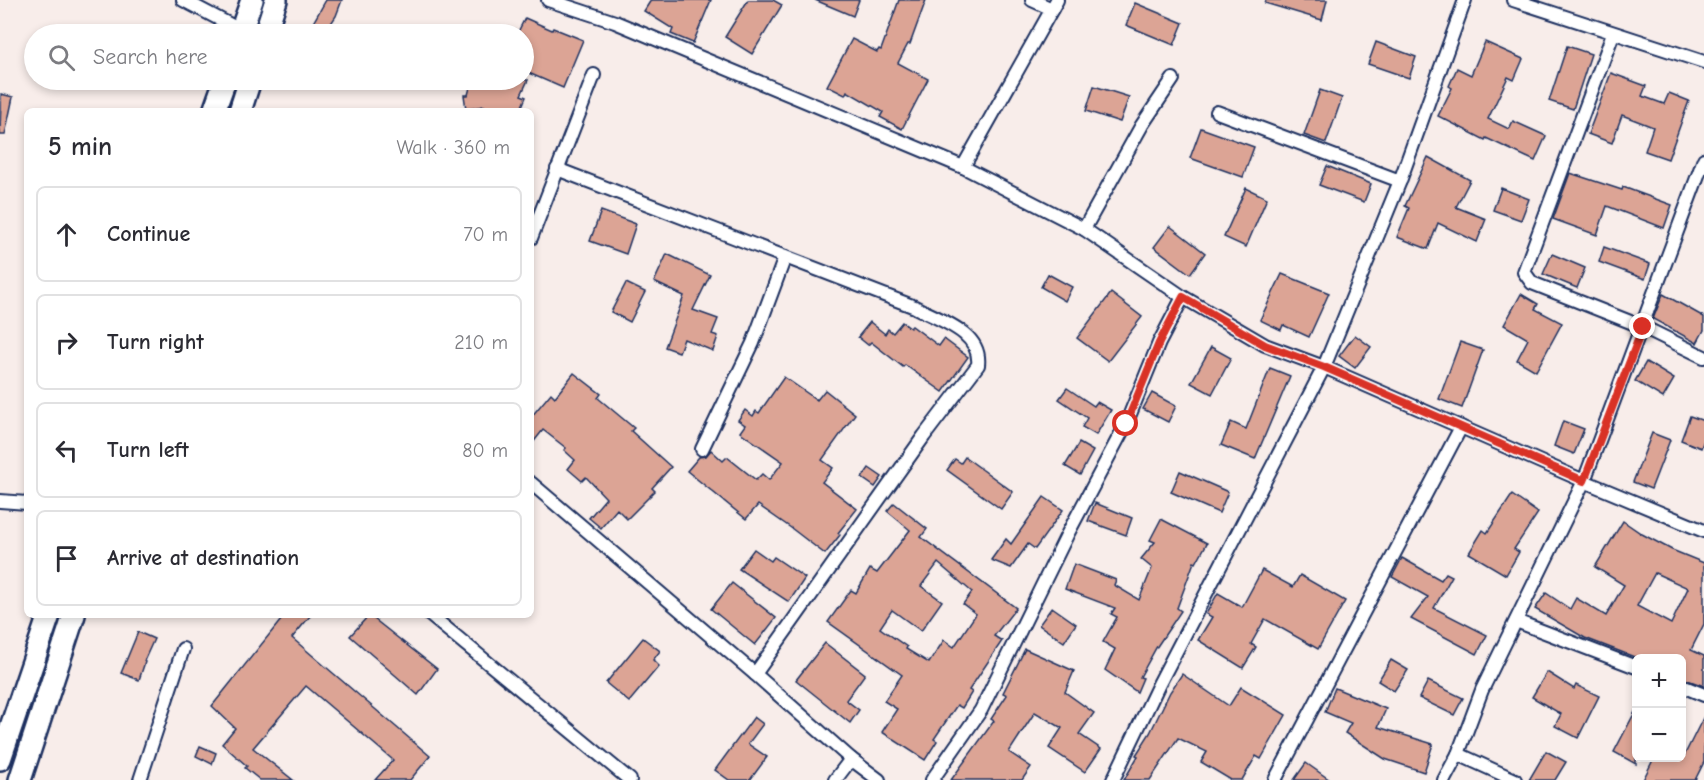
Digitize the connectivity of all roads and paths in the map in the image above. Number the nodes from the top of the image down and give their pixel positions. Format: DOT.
graph roads {
  1 [pos="183,0"];
  2 [pos="252,0"];
  3 [pos="276,0"];
  4 [pos="548,0"];
  5 [pos="1032,0"];
  6 [pos="1465,0"];
  7 [pos="1513,0"];
  8 [pos="1539,3"];
  9 [pos="1054,5"];
  10 [pos="225,24"];
  11 [pos="244,24"];
  12 [pos="268,24"];
  13 [pos="1613,34"];
  14 [pos="1704,62"];
  15 [pos="594,75"];
  16 [pos="1173,79"];
  17 [pos="226,90"];
  18 [pos="242,90"];
  19 [pos="227,108"];
  20 [pos="229,108"];
  21 [pos="1217,112"];
  22 [pos="1704,159"];
  23 [pos="963,167"];
  24 [pos="557,169"];
  25 [pos="1400,181"];
  26 [pos="1084,229"];
  27 [pos="534,230"];
  28 [pos="785,257"];
  29 [pos="1183,297"];
  30 [pos="1643,327"];
  31 [pos="1704,357"];
  32 [pos="1324,367"];
  33 [pos="1461,427"];
  34 [pos="702,449"];
  35 [pos="1584,481"];
  36 [pos="534,486"];
  37 [pos="0,501"];
  38 [pos="24,503"];
  39 [pos="1704,531"];
  40 [pos="48,618"];
  41 [pos="73,618"];
  42 [pos="434,618"];
  43 [pos="1516,621"];
  44 [pos="183,649"];
  45 [pos="1632,665"];
  46 [pos="755,674"];
  47 [pos="1686,688"];
  48 [pos="1704,695"];
  49 [pos="1458,754"];
  50 [pos="0,759"];
  51 [pos="851,759"];
  52 [pos="20,780"];
  53 [pos="140,780"];
  54 [pos="630,780"];
  55 [pos="835,780"];
  56 [pos="879,780"];
  57 [pos="932,780"];
  58 [pos="1113,780"];
  59 [pos="1275,780"];
  60 [pos="1444,780"];
  61 [pos="1515,780"];
  1 -- 10 [label="street"];
  2 -- 11 [label="highway"];
  3 -- 12 [label="highway"];
  4 -- 23 [label="street"];
  5 -- 9 [label="street"];
  6 -- 25 [label="street"];
  7 -- 8 [label="street"];
  8 -- 13 [label="street"];
  9 -- 23 [label="street"];
  13 -- 14 [label="street"];
  13 -- 30 [label="street"];
  15 -- 24 [label="street"];
  16 -- 26 [label="street"];
  17 -- 19 [label="highway"];
  18 -- 20 [label="highway"];
  21 -- 25 [label="street"];
  22 -- 30 [label="street"];
  23 -- 26 [label="street"];
  24 -- 27 [label="street"];
  24 -- 28 [label="street"];
  25 -- 32 [label="street"];
  26 -- 29 [label="street"];
  28 -- 34 [label="street"];
  28 -- 46 [label="street"];
  29 -- 32 [label="street"];
  29 -- 57 [label="street"];
  30 -- 31 [label="street"];
  30 -- 35 [label="street"];
  32 -- 33 [label="street"];
  32 -- 58 [label="street"];
  33 -- 35 [label="street"];
  33 -- 59 [label="street"];
  35 -- 39 [label="street"];
  35 -- 43 [label="street"];
  36 -- 46 [label="street"];
  37 -- 38 [label="street"];
  40 -- 50 [label="highway"];
  41 -- 52 [label="highway"];
  42 -- 54 [label="street"];
  43 -- 45 [label="street"];
  43 -- 49 [label="street"];
  44 -- 53 [label="street"];
  46 -- 51 [label="street"];
  47 -- 48 [label="street"];
  49 -- 60 [label="street"];
  49 -- 61 [label="street"];
  51 -- 55 [label="street"];
  51 -- 56 [label="street"];
}
